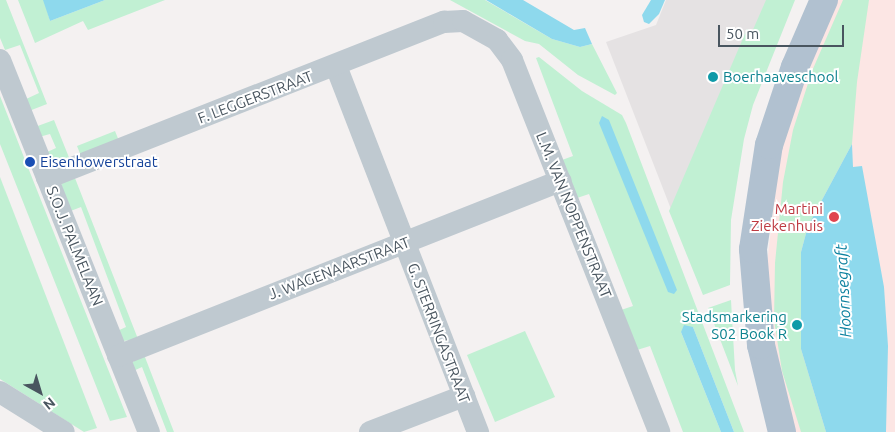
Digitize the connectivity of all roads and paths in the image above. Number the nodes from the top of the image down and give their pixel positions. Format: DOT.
graph roads {
  1 [pos="806,0"];
  2 [pos="824,0"];
  3 [pos="462,21"];
  4 [pos="0,60"];
  5 [pos="336,66"];
  6 [pos="47,178"];
  7 [pos="561,181"];
  8 [pos="404,242"];
  9 [pos="118,356"];
  10 [pos="0,392"];
  11 [pos="464,396"];
  12 [pos="64,432"];
  13 [pos="148,432"];
  14 [pos="370,432"];
  15 [pos="478,432"];
  16 [pos="659,432"];
  17 [pos="767,432"];
  18 [pos="782,432"];
  1 -- 17 [label="main road"];
  2 -- 18 [label="main road"];
  3 -- 5 [label="street, F. LEGGERSTRAAT"];
  3 -- 7 [label="street, L.M. VAN NOPPENSTRAAT"];
  4 -- 6 [label="street, S.O.J. PALMELAAN"];
  5 -- 6 [label="street, F. LEGGERSTRAAT"];
  5 -- 8 [label="street, G. STERRINGASTRAAT"];
  6 -- 9 [label="street, S.O.J. PALMELAAN"];
  7 -- 8 [label="street, J. WAGENAARSTRAAT"];
  7 -- 16 [label="street, L.M. VAN NOPPENSTRAAT"];
  8 -- 9 [label="street, J. WAGENAARSTRAAT"];
  8 -- 11 [label="street, G. STERRINGASTRAAT"];
  9 -- 13 [label="street, S.O.J. PALMELAAN"];
  10 -- 12 [label="street"];
  11 -- 14 [label="street"];
  11 -- 15 [label="street, G. STERRINGASTRAAT"];
}
